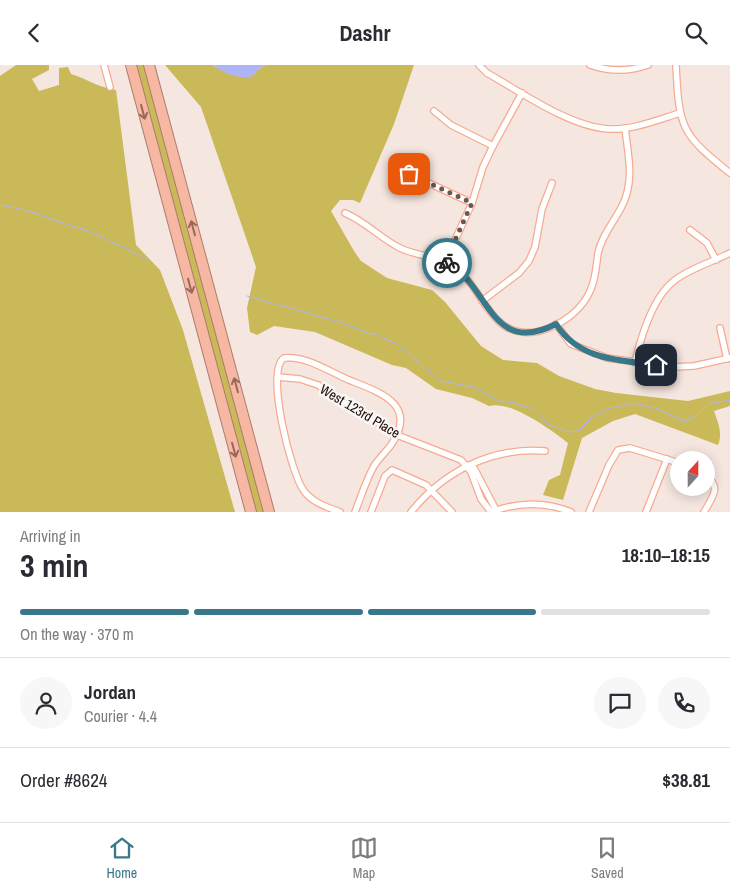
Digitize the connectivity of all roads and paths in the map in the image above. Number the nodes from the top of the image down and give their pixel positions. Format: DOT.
graph roads {
  1 [pos="104,65"];
  2 [pos="131,65"];
  3 [pos="149,65"];
  4 [pos="479,65"];
  5 [pos="590,65"];
  6 [pos="648,65"];
  7 [pos="676,65"];
  8 [pos="110,87"];
  9 [pos="522,93"];
  10 [pos="434,111"];
  11 [pos="680,113"];
  12 [pos="625,128"];
  13 [pos="492,146"];
  14 [pos="730,173"];
  15 [pos="409,174"];
  16 [pos="552,183"];
  17 [pos="472,203"];
  18 [pos="346,213"];
  19 [pos="690,230"];
  20 [pos="730,253"];
  21 [pos="716,260"];
  22 [pos="445,262"];
  23 [pos="482,301"];
  24 [pos="556,324"];
  25 [pos="720,328"];
  26 [pos="728,359"];
  27 [pos="635,362"];
  28 [pos="278,377"];
  29 [pos="397,435"];
  30 [pos="545,451"];
  31 [pos="667,459"];
  32 [pos="670,460"];
  33 [pos="466,465"];
  34 [pos="432,490"];
  35 [pos="713,496"];
  36 [pos="483,501"];
  37 [pos="492,511"];
  38 [pos="251,512"];
  39 [pos="269,512"];
  40 [pos="340,512"];
  41 [pos="355,512"];
  42 [pos="371,512"];
  43 [pos="411,512"];
  44 [pos="452,512"];
  45 [pos="485,512"];
  46 [pos="571,512"];
  47 [pos="589,512"];
  48 [pos="646,512"];
  49 [pos="704,512"];
  1 -- 8 [label="street"];
  2 -- 38 [label="highway, one-way"];
  39 -- 3 [label="highway, one-way"];
  4 -- 9 [label="street"];
  5 -- 6 [label="street"];
  7 -- 11 [label="street"];
  9 -- 12 [label="street"];
  9 -- 13 [label="street"];
  10 -- 13 [label="street"];
  11 -- 12 [label="street"];
  11 -- 14 [label="street"];
  12 -- 24 [label="street"];
  13 -- 17 [label="street"];
  15 -- 17 [label="street"];
  16 -- 23 [label="street"];
  17 -- 22 [label="street"];
  18 -- 22 [label="street"];
  19 -- 21 [label="street"];
  20 -- 21 [label="street"];
  21 -- 27 [label="street"];
  22 -- 23 [label="street"];
  23 -- 24 [label="street"];
  24 -- 27 [label="street"];
  25 -- 26 [label="street"];
  26 -- 27 [label="street"];
  28 -- 29 [label="street, West 123rd Place"];
  28 -- 29 [label="street"];
  28 -- 40 [label="street"];
  29 -- 33 [label="street, West 123rd Place"];
  29 -- 41 [label="street"];
  30 -- 33 [label="street"];
  31 -- 32 [label="street"];
  31 -- 47 [label="street"];
  31 -- 48 [label="street"];
  33 -- 34 [label="street"];
  33 -- 36 [label="street"];
  33 -- 37 [label="street, West 123rd Place"];
  34 -- 42 [label="street"];
  34 -- 43 [label="street"];
  34 -- 44 [label="street"];
  35 -- 49 [label="street"];
  36 -- 37 [label="street"];
  36 -- 45 [label="street"];
  37 -- 46 [label="street"];
}
